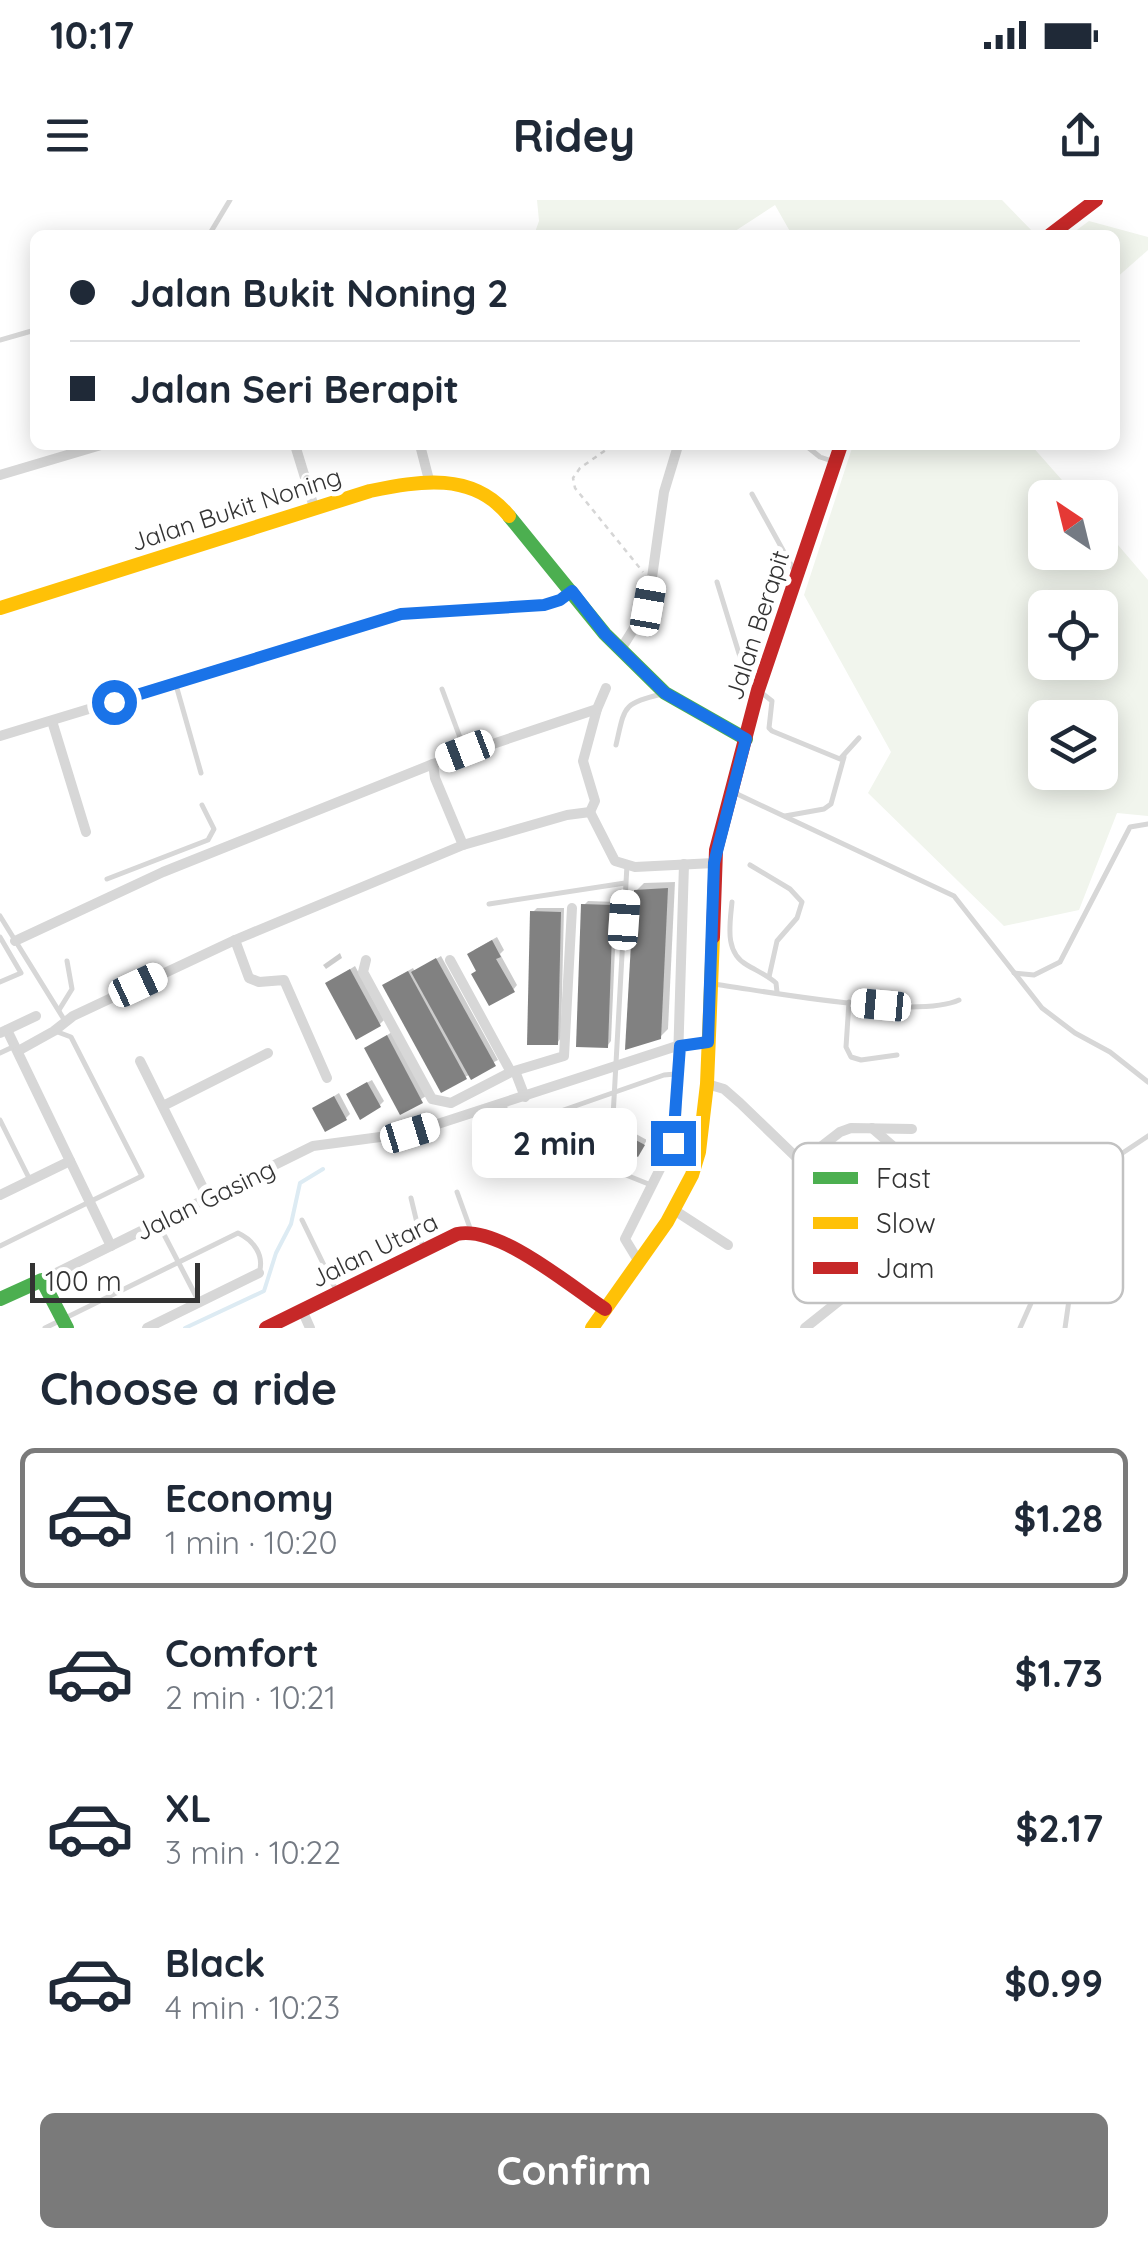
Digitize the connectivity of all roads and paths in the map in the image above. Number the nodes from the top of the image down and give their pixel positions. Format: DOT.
graph roads {
  1 [pos="230,200"];
  2 [pos="1096,200"];
  3 [pos="212,230"];
  4 [pos="1057,230"];
  5 [pos="30,331"];
  6 [pos="0,340"];
  7 [pos="84,450"];
  8 [pos="297,450"];
  9 [pos="421,450"];
  10 [pos="606,450"];
  11 [pos="676,450"];
  12 [pos="811,450"];
  13 [pos="840,450"];
  14 [pos="836,462"];
  15 [pos="0,474"];
  16 [pos="429,480"];
  17 [pos="752,494"];
  18 [pos="314,507"];
  19 [pos="796,574"];
  20 [pos="652,579"];
  21 [pos="717,582"];
  22 [pos="572,591"];
  23 [pos="0,608"];
  24 [pos="621,649"];
  25 [pos="176,682"];
  26 [pos="606,688"];
  27 [pos="442,689"];
  28 [pos="758,690"];
  29 [pos="665,693"];
  30 [pos="597,709"];
  31 [pos="52,721"];
  32 [pos="0,736"];
  33 [pos="859,738"];
  34 [pos="746,739"];
  35 [pos="616,745"];
  36 [pos="465,751"];
  37 [pos="844,757"];
  38 [pos="432,764"];
  39 [pos="201,773"];
  40 [pos="732,792"];
  41 [pos="202,805"];
  42 [pos="590,812"];
  43 [pos="782,817"];
  44 [pos="1148,824"];
  45 [pos="86,832"];
  46 [pos="463,845"];
  47 [pos="172,854"];
  48 [pos="714,863"];
  49 [pos="684,864"];
  50 [pos="750,864"];
  51 [pos="627,865"];
  52 [pos="176,867"];
  53 [pos="107,879"];
  54 [pos="626,883"];
  55 [pos="732,902"];
  56 [pos="490,904"];
  57 [pos="572,908"];
  58 [pos="0,916"];
  59 [pos="0,937"];
  60 [pos="236,940"];
  61 [pos="14,942"];
  62 [pos="366,960"];
  63 [pos="450,960"];
  64 [pos="67,961"];
  65 [pos="1012,972"];
  66 [pos="769,977"];
  67 [pos="0,982"];
  68 [pos="710,984"];
  69 [pos="776,992"];
  70 [pos="959,1000"];
  71 [pos="849,1002"];
  72 [pos="62,1015"];
  73 [pos="36,1016"];
  74 [pos="54,1031"];
  75 [pos="4,1032"];
  76 [pos="708,1042"];
  77 [pos="680,1046"];
  78 [pos="16,1048"];
  79 [pos="0,1053"];
  80 [pos="268,1053"];
  81 [pos="897,1054"];
  82 [pos="140,1061"];
  83 [pos="616,1066"];
  84 [pos="533,1067"];
  85 [pos="513,1071"];
  86 [pos="679,1074"];
  87 [pos="327,1078"];
  88 [pos="1148,1082"];
  89 [pos="707,1084"];
  90 [pos="542,1092"];
  91 [pos="614,1092"];
  92 [pos="525,1097"];
  93 [pos="504,1104"];
  94 [pos="163,1106"];
  95 [pos="0,1120"];
  96 [pos="872,1128"];
  97 [pos="912,1129"];
  98 [pos="1148,1136"];
  99 [pos="825,1143"];
  100 [pos="889,1143"];
  101 [pos="1123,1153"];
  102 [pos="793,1155"];
  103 [pos="70,1161"];
  104 [pos="30,1180"];
  105 [pos="652,1186"];
  106 [pos="457,1192"];
  107 [pos="0,1195"];
  108 [pos="208,1198"];
  109 [pos="411,1198"];
  110 [pos="90,1202"];
  111 [pos="674,1210"];
  112 [pos="302,1220"];
  113 [pos="158,1222"];
  114 [pos="471,1231"];
  115 [pos="0,1246"];
  116 [pos="111,1246"];
  117 [pos="728,1246"];
  118 [pos="424,1251"];
  119 [pos="178,1262"];
  120 [pos="638,1262"];
  121 [pos="259,1273"];
  122 [pos="42,1280"];
  123 [pos="338,1293"];
  124 [pos="0,1298"];
  125 [pos="199,1302"];
  126 [pos="836,1303"];
  127 [pos="1031,1303"];
  128 [pos="1069,1303"];
  129 [pos="605,1309"];
  130 [pos="302,1310"];
  131 [pos="64,1324"];
  132 [pos="44,1328"];
  133 [pos="146,1328"];
  134 [pos="266,1328"];
  135 [pos="310,1328"];
  136 [pos="592,1328"];
  137 [pos="806,1328"];
  138 [pos="1020,1328"];
  139 [pos="1065,1328"];
  1 -- 3 [label="lane"];
  2 -- 4 [label="street"];
  5 -- 6 [label="lane"];
  7 -- 15 [label="street"];
  8 -- 18 [label="street"];
  9 -- 16 [label="street"];
  10 -- 20 [label="path"];
  11 -- 20 [label="street"];
  12 -- 14 [label="lane"];
  13 -- 14 [label="street, Jalan Berapit"];
  14 -- 19 [label="street, Jalan Berapit"];
  16 -- 18 [label="street, Jalan Bukit Noning"];
  16 -- 22 [label="street, Jalan Bukit Noning"];
  17 -- 19 [label="lane"];
  18 -- 23 [label="street, Jalan Bukit Noning"];
  19 -- 28 [label="street, Jalan Berapit"];
  20 -- 24 [label="street"];
  21 -- 28 [label="lane"];
  22 -- 24 [label="street, Jalan Bukit Noning"];
  22 -- 25 [label="street"];
  24 -- 29 [label="street, Jalan Bukit Noning"];
  25 -- 31 [label="street"];
  25 -- 39 [label="lane"];
  26 -- 30 [label="street"];
  27 -- 36 [label="lane"];
  28 -- 34 [label="street, Jalan Berapit"];
  28 -- 37 [label="lane"];
  29 -- 34 [label="street, Jalan Bukit Noning"];
  29 -- 35 [label="lane"];
  30 -- 36 [label="street"];
  30 -- 42 [label="street"];
  31 -- 32 [label="street"];
  31 -- 45 [label="street"];
  33 -- 37 [label="lane"];
  34 -- 40 [label="street, Jalan Berapit"];
  36 -- 38 [label="street"];
  37 -- 43 [label="lane"];
  38 -- 46 [label="street"];
  38 -- 52 [label="street"];
  40 -- 43 [label="lane"];
  40 -- 48 [label="street, Jalan Berapit"];
  41 -- 47 [label="lane"];
  42 -- 46 [label="street"];
  42 -- 51 [label="street"];
  43 -- 65 [label="lane"];
  44 -- 65 [label="lane"];
  46 -- 60 [label="street"];
  47 -- 52 [label="lane"];
  47 -- 53 [label="lane"];
  48 -- 49 [label="street"];
  48 -- 68 [label="street, Jalan Berapit"];
  49 -- 51 [label="street"];
  49 -- 77 [label="street"];
  50 -- 66 [label="lane"];
  51 -- 54 [label="lane"];
  52 -- 61 [label="street"];
  54 -- 56 [label="lane"];
  54 -- 83 [label="lane"];
  55 -- 66 [label="lane"];
  57 -- 84 [label="street"];
  58 -- 61 [label="lane"];
  59 -- 67 [label="lane"];
  60 -- 72 [label="street"];
  60 -- 87 [label="street"];
  61 -- 72 [label="lane"];
  62 -- 85 [label="street"];
  63 -- 85 [label="street"];
  64 -- 72 [label="lane"];
  65 -- 88 [label="lane"];
  66 -- 69 [label="lane"];
  68 -- 69 [label="lane"];
  68 -- 76 [label="street, Jalan Berapit"];
  69 -- 71 [label="lane"];
  70 -- 71 [label="lane"];
  71 -- 81 [label="lane"];
  72 -- 74 [label="street"];
  73 -- 75 [label="street"];
  74 -- 78 [label="street"];
  74 -- 110 [label="lane"];
  75 -- 78 [label="street"];
  76 -- 77 [label="street, Jalan Gasing"];
  76 -- 89 [label="street, Jalan Berapit"];
  77 -- 83 [label="street, Jalan Gasing"];
  77 -- 86 [label="street"];
  78 -- 79 [label="lane"];
  78 -- 103 [label="street"];
  80 -- 94 [label="street"];
  82 -- 94 [label="street"];
  83 -- 90 [label="street, Jalan Gasing"];
  83 -- 91 [label="lane"];
  84 -- 85 [label="street"];
  84 -- 90 [label="street"];
  85 -- 92 [label="street"];
  86 -- 91 [label="lane"];
  86 -- 105 [label="street"];
  89 -- 102 [label="street"];
  89 -- 111 [label="street, Jalan Berapit"];
  90 -- 92 [label="street, Jalan Gasing"];
  91 -- 93 [label="lane"];
  91 -- 105 [label="lane"];
  92 -- 93 [label="street, Jalan Gasing"];
  93 -- 108 [label="street, Jalan Gasing"];
  94 -- 108 [label="street"];
  95 -- 104 [label="lane"];
  96 -- 97 [label="street"];
  96 -- 99 [label="street"];
  96 -- 100 [label="street"];
  98 -- 101 [label="lane"];
  103 -- 104 [label="street"];
  103 -- 110 [label="street"];
  104 -- 107 [label="street"];
  105 -- 120 [label="street"];
  106 -- 114 [label="lane"];
  108 -- 113 [label="street, Jalan Gasing"];
  109 -- 118 [label="lane"];
  110 -- 115 [label="lane"];
  110 -- 116 [label="street"];
  111 -- 117 [label="street"];
  111 -- 120 [label="street, Jalan Berapit"];
  112 -- 123 [label="lane"];
  113 -- 116 [label="street, Jalan Gasing"];
  113 -- 119 [label="lane"];
  114 -- 118 [label="street, Jalan Utara"];
  114 -- 129 [label="street, Jalan Utara"];
  116 -- 122 [label="street, Jalan Gasing"];
  118 -- 123 [label="street, Jalan Utara"];
  119 -- 121 [label="lane"];
  119 -- 125 [label="lane"];
  119 -- 131 [label="lane"];
  120 -- 129 [label="street, Jalan Berapit"];
  121 -- 125 [label="street"];
  122 -- 124 [label="street"];
  122 -- 131 [label="street"];
  123 -- 130 [label="street, Jalan Utara"];
  125 -- 133 [label="street"];
  126 -- 137 [label="street"];
  127 -- 138 [label="lane"];
  128 -- 139 [label="lane"];
  129 -- 136 [label="street, Jalan Berapit"];
  130 -- 134 [label="street, Jalan Utara"];
  130 -- 135 [label="street"];
  131 -- 132 [label="lane"];
}
